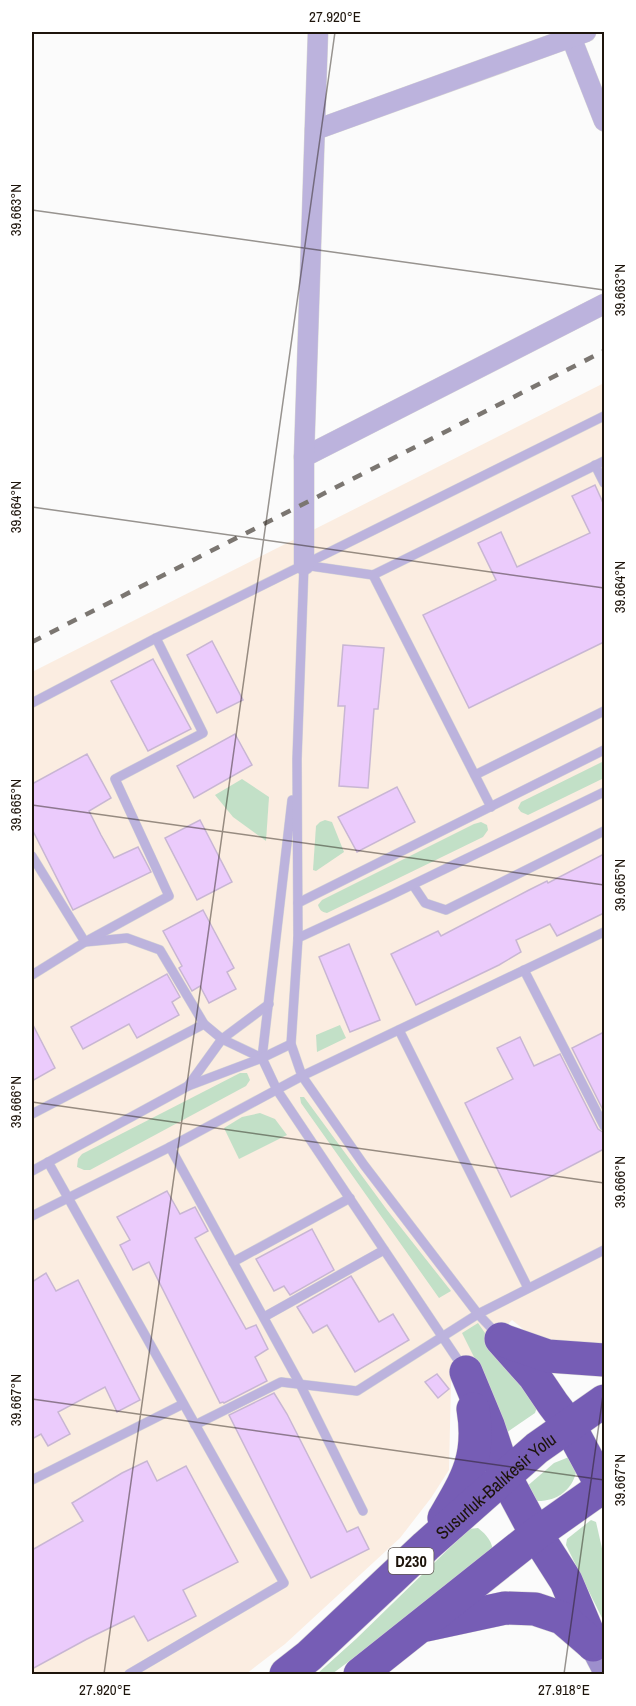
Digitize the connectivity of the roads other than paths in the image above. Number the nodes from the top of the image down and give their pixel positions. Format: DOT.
graph roads {
  1 [pos="318,32"];
  2 [pos="578,34"];
  3 [pos="604,121"];
  4 [pos="315,130"];
  5 [pos="604,304"];
  6 [pos="604,416"];
  7 [pos="304,457"];
  8 [pos="600,463"];
  9 [pos="604,483"];
  10 [pos="304,565"];
  11 [pos="374,575"];
  12 [pos="156,638"];
  13 [pos="32,703"];
  14 [pos="604,711"];
  15 [pos="604,750"];
  16 [pos="297,759"];
  17 [pos="476,775"];
  18 [pos="604,792"];
  19 [pos="491,807"];
  20 [pos="604,831"];
  21 [pos="32,856"];
  22 [pos="413,885"];
  23 [pos="298,903"];
  24 [pos="604,932"];
  25 [pos="298,938"];
  26 [pos="86,942"];
  27 [pos="524,970"];
  28 [pos="32,975"];
  29 [pos="269,1004"];
  30 [pos="204,1024"];
  31 [pos="399,1030"];
  32 [pos="222,1039"];
  33 [pos="291,1044"];
  34 [pos="262,1058"];
  35 [pos="303,1076"];
  36 [pos="188,1086"];
  37 [pos="277,1090"];
  38 [pos="32,1114"];
  39 [pos="604,1125"];
  40 [pos="170,1146"];
  41 [pos="48,1162"];
  42 [pos="32,1171"];
  43 [pos="67,1197"];
  44 [pos="350,1198"];
  45 [pos="32,1216"];
  46 [pos="384,1250"];
  47 [pos="604,1250"];
  48 [pos="233,1262"];
  49 [pos="528,1288"];
  50 [pos="478,1314"];
  51 [pos="264,1317"];
  52 [pos="441,1336"];
  53 [pos="501,1339"];
  54 [pos="604,1360"];
  55 [pos="466,1372"];
  56 [pos="300,1384"];
  57 [pos="604,1401"];
  58 [pos="183,1404"];
  59 [pos="195,1425"];
  60 [pos="569,1425"];
  61 [pos="505,1476"];
  62 [pos="32,1480"];
  63 [pos="604,1488"];
  64 [pos="363,1511"];
  65 [pos="536,1534"];
  66 [pos="426,1546"];
  67 [pos="419,1627"];
  68 [pos="599,1656"];
  69 [pos="129,1674"];
  70 [pos="286,1674"];
  71 [pos="360,1674"];
  1 -- 4 [label="street"];
  2 -- 3 [label="street"];
  2 -- 4 [label="street"];
  4 -- 7 [label="street"];
  5 -- 7 [label="street"];
  6 -- 10 [label="lane"];
  7 -- 10 [label="street"];
  8 -- 9 [label="lane"];
  8 -- 11 [label="lane"];
  10 -- 11 [label="lane"];
  10 -- 12 [label="lane"];
  10 -- 16 [label="lane"];
  11 -- 17 [label="lane"];
  12 -- 13 [label="lane"];
  12 -- 26 [label="lane"];
  14 -- 17 [label="lane"];
  15 -- 19 [label="lane"];
  16 -- 23 [label="lane"];
  16 -- 29 [label="lane"];
  17 -- 19 [label="lane"];
  18 -- 22 [label="lane"];
  19 -- 23 [label="lane"];
  20 -- 22 [label="lane"];
  21 -- 26 [label="lane"];
  22 -- 25 [label="lane"];
  23 -- 25 [label="lane"];
  24 -- 27 [label="lane"];
  25 -- 33 [label="lane"];
  26 -- 28 [label="lane"];
  26 -- 30 [label="lane"];
  27 -- 31 [label="lane"];
  27 -- 39 [label="lane"];
  29 -- 32 [label="lane"];
  29 -- 34 [label="lane"];
  30 -- 32 [label="lane"];
  30 -- 38 [label="lane"];
  31 -- 35 [label="lane"];
  31 -- 49 [label="lane"];
  32 -- 34 [label="lane"];
  32 -- 36 [label="lane"];
  33 -- 34 [label="lane"];
  33 -- 35 [label="lane"];
  34 -- 36 [label="lane"];
  34 -- 37 [label="lane"];
  35 -- 37 [label="lane"];
  35 -- 50 [label="lane"];
  36 -- 41 [label="lane"];
  37 -- 40 [label="lane"];
  37 -- 44 [label="lane"];
  40 -- 43 [label="lane"];
  40 -- 48 [label="lane"];
  41 -- 42 [label="lane"];
  41 -- 43 [label="lane"];
  43 -- 45 [label="lane"];
  43 -- 58 [label="lane"];
  44 -- 46 [label="lane"];
  44 -- 48 [label="lane"];
  46 -- 51 [label="lane"];
  46 -- 52 [label="lane"];
  47 -- 49 [label="lane"];
  48 -- 51 [label="lane"];
  49 -- 50 [label="lane"];
  50 -- 52 [label="lane"];
  50 -- 53 [label="lane"];
  51 -- 56 [label="lane"];
  52 -- 55 [label="lane"];
  52 -- 56 [label="lane"];
  53 -- 54 [label="highway"];
  53 -- 60 [label="highway"];
  55 -- 61 [label="highway"];
  55 -- 66 [label="highway"];
  56 -- 59 [label="lane"];
  56 -- 64 [label="lane"];
  57 -- 60 [label="highway, Susurluk-Balıkesir Yolu / D230"];
  58 -- 59 [label="lane"];
  58 -- 62 [label="lane"];
  59 -- 69 [label="lane"];
  60 -- 61 [label="highway, Susurluk-Balıkesir Yolu / D230"];
  60 -- 63 [label="highway"];
  61 -- 65 [label="highway"];
  61 -- 66 [label="highway, Susurluk-Balıkesir Yolu / D230"];
  63 -- 65 [label="highway"];
  65 -- 67 [label="highway"];
  65 -- 68 [label="highway"];
  66 -- 70 [label="highway, Susurluk-Balıkesir Yolu / D230"];
  67 -- 68 [label="highway"];
  67 -- 71 [label="highway"];
}
